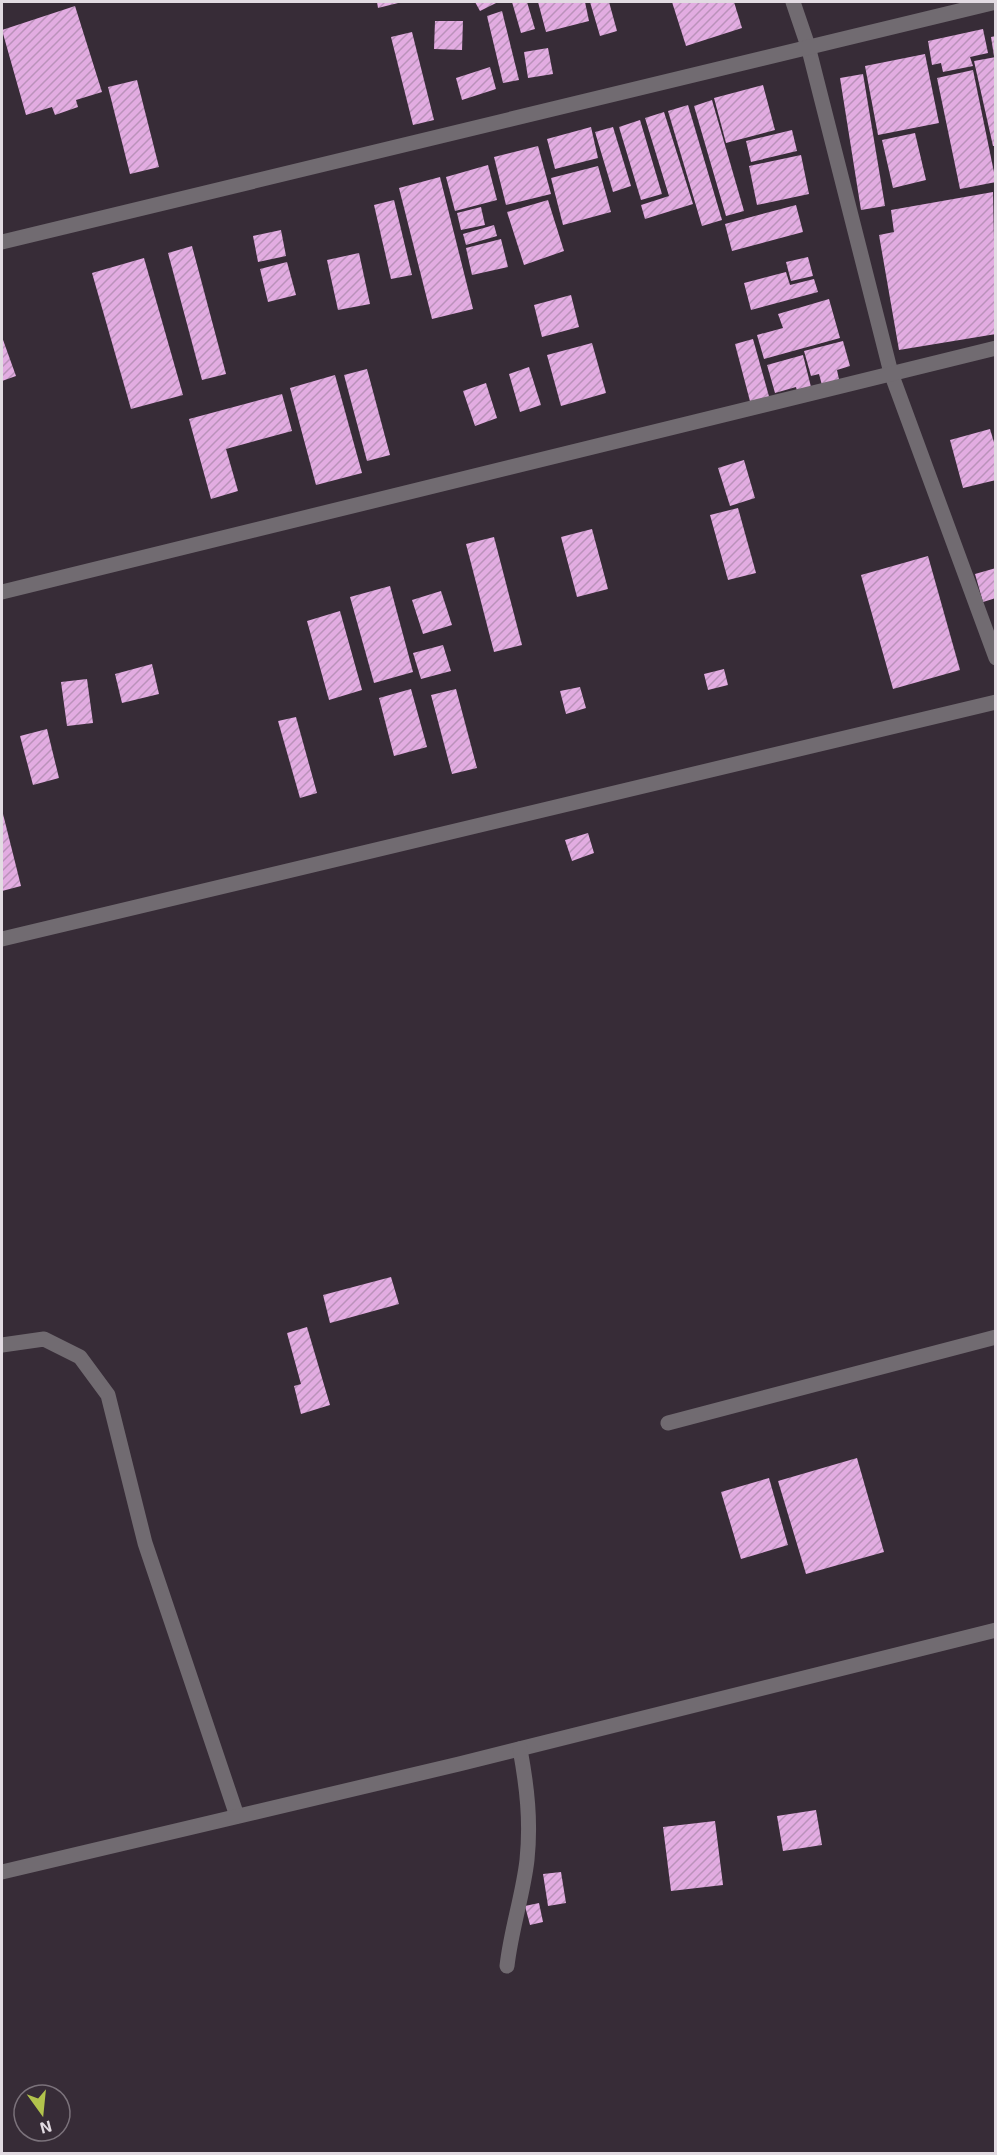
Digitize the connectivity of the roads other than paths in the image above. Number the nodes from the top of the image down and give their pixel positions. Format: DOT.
graph roads {
  1 [pos="793,2"];
  2 [pos="996,2"];
  3 [pos="808,46"];
  4 [pos="2,242"];
  5 [pos="996,348"];
  6 [pos="891,373"];
  7 [pos="2,592"];
  8 [pos="996,658"];
  9 [pos="996,702"];
  10 [pos="2,939"];
  11 [pos="996,1337"];
  12 [pos="2,1345"];
  13 [pos="668,1423"];
  14 [pos="996,1630"];
  15 [pos="520,1749"];
  16 [pos="237,1816"];
  17 [pos="2,1872"];
  18 [pos="507,1966"];
  1 -- 3 [label="street"];
  2 -- 3 [label="street"];
  3 -- 4 [label="street"];
  3 -- 6 [label="street"];
  5 -- 6 [label="street"];
  6 -- 7 [label="street"];
  6 -- 8 [label="street"];
  9 -- 10 [label="street"];
  11 -- 13 [label="street"];
  12 -- 16 [label="street"];
  14 -- 15 [label="street"];
  15 -- 16 [label="street"];
  15 -- 18 [label="street"];
  16 -- 17 [label="street"];
}
